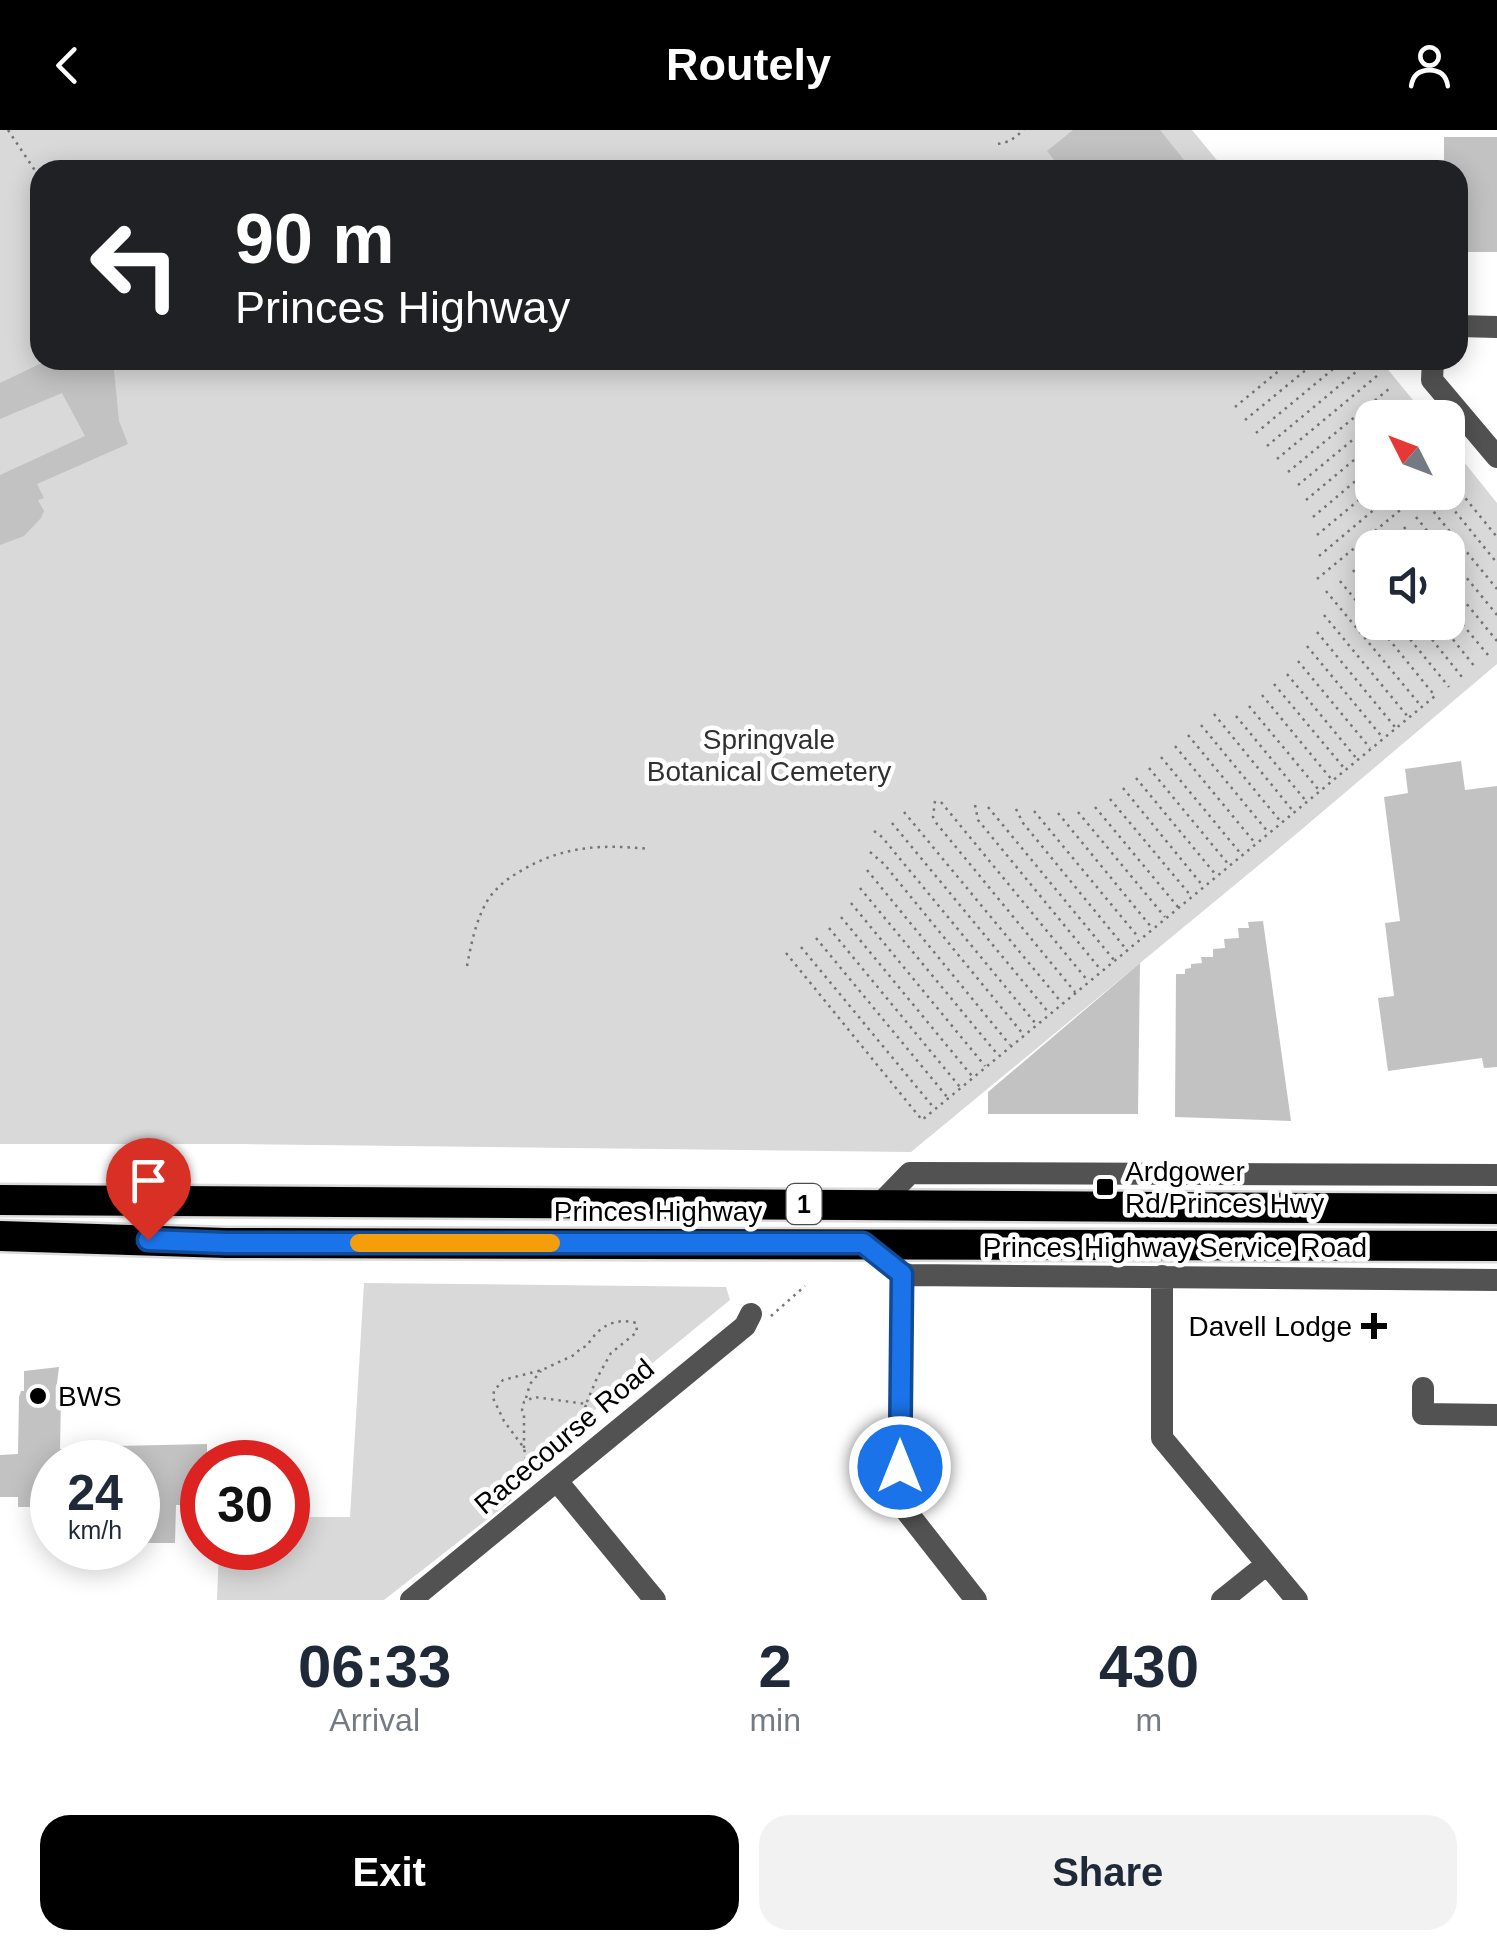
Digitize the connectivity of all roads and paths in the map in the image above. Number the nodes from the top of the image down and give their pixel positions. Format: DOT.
graph roads {
  1 [pos="8,130"];
  2 [pos="1024,130"];
  3 [pos="998,144"];
  4 [pos="30,163"];
  5 [pos="1468,326"];
  6 [pos="1497,327"];
  7 [pos="1280,370"];
  8 [pos="1306,370"];
  9 [pos="1332,370"];
  10 [pos="1358,370"];
  11 [pos="1432,370"];
  12 [pos="1378,376"];
  13 [pos="1390,388"];
  14 [pos="1235,407"];
  15 [pos="1245,420"];
  16 [pos="1256,433"];
  17 [pos="1355,438"];
  18 [pos="1267,446"];
  19 [pos="1497,457"];
  20 [pos="1278,459"];
  21 [pos="1355,460"];
  22 [pos="1288,472"];
  23 [pos="1355,481"];
  24 [pos="1298,486"];
  25 [pos="1465,498"];
  26 [pos="1306,500"];
  27 [pos="1355,503"];
  28 [pos="1373,510"];
  29 [pos="1400,510"];
  30 [pos="1432,510"];
  31 [pos="1453,510"];
  32 [pos="1313,517"];
  33 [pos="1416,517"];
  34 [pos="1426,530"];
  35 [pos="1317,535"];
  36 [pos="1497,537"];
  37 [pos="1318,556"];
  38 [pos="1497,563"];
  39 [pos="1353,570"];
  40 [pos="1355,573"];
  41 [pos="1465,576"];
  42 [pos="1317,579"];
  43 [pos="1340,581"];
  44 [pos="1497,588"];
  45 [pos="1326,592"];
  46 [pos="1355,599"];
  47 [pos="1465,602"];
  48 [pos="1324,615"];
  49 [pos="1497,615"];
  50 [pos="1465,628"];
  51 [pos="1317,632"];
  52 [pos="1389,640"];
  53 [pos="1411,640"];
  54 [pos="1432,640"];
  55 [pos="1453,640"];
  56 [pos="1497,641"];
  57 [pos="1307,646"];
  58 [pos="1488,656"];
  59 [pos="1298,661"];
  60 [pos="1475,667"];
  61 [pos="1288,674"];
  62 [pos="1462,677"];
  63 [pos="1274,684"];
  64 [pos="1449,687"];
  65 [pos="1262,695"];
  66 [pos="1249,706"];
  67 [pos="1422,707"];
  68 [pos="1214,714"];
  69 [pos="1236,716"];
  70 [pos="1409,718"];
  71 [pos="1201,725"];
  72 [pos="1396,728"];
  73 [pos="1188,736"];
  74 [pos="1384,739"];
  75 [pos="1175,746"];
  76 [pos="1371,749"];
  77 [pos="1162,757"];
  78 [pos="1358,760"];
  79 [pos="1148,768"];
  80 [pos="1346,770"];
  81 [pos="1136,778"];
  82 [pos="1333,781"];
  83 [pos="1124,788"];
  84 [pos="1320,792"];
  85 [pos="1110,799"];
  86 [pos="935,801"];
  87 [pos="941,802"];
  88 [pos="1307,802"];
  89 [pos="975,805"];
  90 [pos="988,806"];
  91 [pos="1095,806"];
  92 [pos="1016,809"];
  93 [pos="1034,811"];
  94 [pos="904,812"];
  95 [pos="1078,812"];
  96 [pos="1294,812"];
  97 [pos="1058,813"];
  98 [pos="892,823"];
  99 [pos="1282,823"];
  100 [pos="874,831"];
  101 [pos="1269,834"];
  102 [pos="1256,844"];
  103 [pos="649,848"];
  104 [pos="870,852"];
  105 [pos="1242,856"];
  106 [pos="1230,866"];
  107 [pos="866,870"];
  108 [pos="1217,876"];
  109 [pos="1204,887"];
  110 [pos="860,888"];
  111 [pos="1192,898"];
  112 [pos="852,903"];
  113 [pos="1178,908"];
  114 [pos="841,916"];
  115 [pos="1166,918"];
  116 [pos="828,928"];
  117 [pos="1153,929"];
  118 [pos="816,938"];
  119 [pos="1140,940"];
  120 [pos="801,947"];
  121 [pos="1128,950"];
  122 [pos="786,953"];
  123 [pos="1115,961"];
  124 [pos="467,966"];
  125 [pos="1102,972"];
  126 [pos="1089,982"];
  127 [pos="1076,993"];
  128 [pos="1062,1004"];
  129 [pos="1050,1014"];
  130 [pos="1037,1025"];
  131 [pos="1024,1036"];
  132 [pos="1012,1046"];
  133 [pos="999,1056"];
  134 [pos="986,1067"];
  135 [pos="973,1078"];
  136 [pos="960,1088"];
  137 [pos="948,1098"];
  138 [pos="935,1109"];
  139 [pos="1497,1175"];
  140 [pos="0,1200"];
  141 [pos="878,1205"];
  142 [pos="1497,1209"];
  143 [pos="0,1236"];
  144 [pos="863,1243"];
  145 [pos="1497,1246"];
  146 [pos="902,1274"];
  147 [pos="1162,1276"];
  148 [pos="1497,1280"];
  149 [pos="805,1286"];
  150 [pos="760,1316"];
  151 [pos="542,1370"];
  152 [pos="1423,1388"];
  153 [pos="524,1402"];
  154 [pos="586,1404"];
  155 [pos="1497,1414"];
  156 [pos="524,1448"];
  157 [pos="596,1449"];
  158 [pos="557,1480"];
  159 [pos="536,1498"];
  160 [pos="1267,1564"];
  161 [pos="411,1600"];
  162 [pos="655,1600"];
  163 [pos="976,1600"];
  164 [pos="1222,1600"];
  165 [pos="1297,1600"];
  1 -- 4 [label="path"];
  2 -- 3 [label="path"];
  5 -- 6 [label="street"];
  7 -- 14 [label="path"];
  8 -- 15 [label="path"];
  9 -- 16 [label="path"];
  10 -- 18 [label="path"];
  11 -- 19 [label="street"];
  12 -- 20 [label="path"];
  13 -- 22 [label="path"];
  17 -- 24 [label="path"];
  21 -- 26 [label="path"];
  23 -- 32 [label="path"];
  25 -- 36 [label="path"];
  27 -- 35 [label="path"];
  28 -- 37 [label="path"];
  29 -- 42 [label="path"];
  30 -- 44 [label="path"];
  31 -- 38 [label="path"];
  33 -- 34 [label="path"];
  39 -- 40 [label="path"];
  41 -- 49 [label="path"];
  43 -- 46 [label="path"];
  45 -- 67 [label="path"];
  47 -- 56 [label="path"];
  48 -- 70 [label="path"];
  50 -- 58 [label="path"];
  51 -- 72 [label="path"];
  52 -- 67 [label="path"];
  53 -- 64 [label="path"];
  54 -- 62 [label="path"];
  55 -- 60 [label="path"];
  57 -- 74 [label="path"];
  59 -- 76 [label="path"];
  61 -- 78 [label="path"];
  63 -- 80 [label="path"];
  65 -- 82 [label="path"];
  66 -- 84 [label="path"];
  67 -- 70 [label="path"];
  68 -- 96 [label="path"];
  69 -- 88 [label="path"];
  70 -- 72 [label="path"];
  71 -- 99 [label="path"];
  72 -- 74 [label="path"];
  73 -- 101 [label="path"];
  74 -- 76 [label="path"];
  75 -- 102 [label="path"];
  76 -- 78 [label="path"];
  77 -- 105 [label="path"];
  78 -- 80 [label="path"];
  79 -- 106 [label="path"];
  80 -- 82 [label="path"];
  81 -- 108 [label="path"];
  82 -- 84 [label="path"];
  83 -- 109 [label="path"];
  84 -- 88 [label="path"];
  85 -- 111 [label="path"];
  86 -- 127 [label="path"];
  87 -- 126 [label="path"];
  88 -- 96 [label="path"];
  89 -- 125 [label="path"];
  90 -- 123 [label="path"];
  91 -- 113 [label="path"];
  92 -- 121 [label="path"];
  93 -- 119 [label="path"];
  94 -- 128 [label="path"];
  95 -- 115 [label="path"];
  96 -- 99 [label="path"];
  97 -- 117 [label="path"];
  98 -- 129 [label="path"];
  99 -- 101 [label="path"];
  100 -- 130 [label="path"];
  101 -- 102 [label="path"];
  102 -- 105 [label="path"];
  103 -- 124 [label="path"];
  104 -- 131 [label="path"];
  105 -- 106 [label="path"];
  106 -- 108 [label="path"];
  107 -- 132 [label="path"];
  108 -- 109 [label="path"];
  109 -- 111 [label="path"];
  110 -- 133 [label="path"];
  111 -- 113 [label="path"];
  112 -- 134 [label="path"];
  113 -- 115 [label="path"];
  114 -- 135 [label="path"];
  115 -- 117 [label="path"];
  116 -- 136 [label="path"];
  117 -- 119 [label="path"];
  118 -- 137 [label="path"];
  119 -- 121 [label="path"];
  120 -- 138 [label="path"];
  121 -- 123 [label="path"];
  122 -- 138 [label="path"];
  123 -- 125 [label="path"];
  125 -- 126 [label="path"];
  126 -- 127 [label="path"];
  127 -- 128 [label="path"];
  128 -- 129 [label="path"];
  129 -- 130 [label="path"];
  130 -- 131 [label="path"];
  131 -- 132 [label="path"];
  132 -- 133 [label="path"];
  133 -- 134 [label="path"];
  134 -- 135 [label="path"];
  135 -- 136 [label="path"];
  136 -- 137 [label="path"];
  137 -- 138 [label="path"];
  139 -- 141 [label="street"];
  140 -- 141 [label="highway, Princes Highway / 1"];
  141 -- 142 [label="highway, Princes Highway / 1"];
  143 -- 144 [label="highway, Princes Highway / 1"];
  144 -- 145 [label="highway, Princes Highway / 1"];
  144 -- 146 [label="street"];
  146 -- 147 [label="street, Princes Highway Service Road"];
  146 -- 163 [label="street"];
  147 -- 148 [label="street, Princes Highway Service Road"];
  147 -- 160 [label="street"];
  149 -- 150 [label="path"];
  150 -- 157 [label="street, Racecourse Road"];
  151 -- 153 [label="path"];
  151 -- 154 [label="path"];
  151 -- 156 [label="path"];
  152 -- 155 [label="street"];
  153 -- 154 [label="path"];
  153 -- 156 [label="path"];
  154 -- 157 [label="path"];
  156 -- 159 [label="path"];
  157 -- 158 [label="street, Racecourse Road"];
  158 -- 159 [label="street, Racecourse Road"];
  158 -- 162 [label="street"];
  159 -- 161 [label="street, Racecourse Road"];
  160 -- 164 [label="street"];
  160 -- 165 [label="street"];
}
